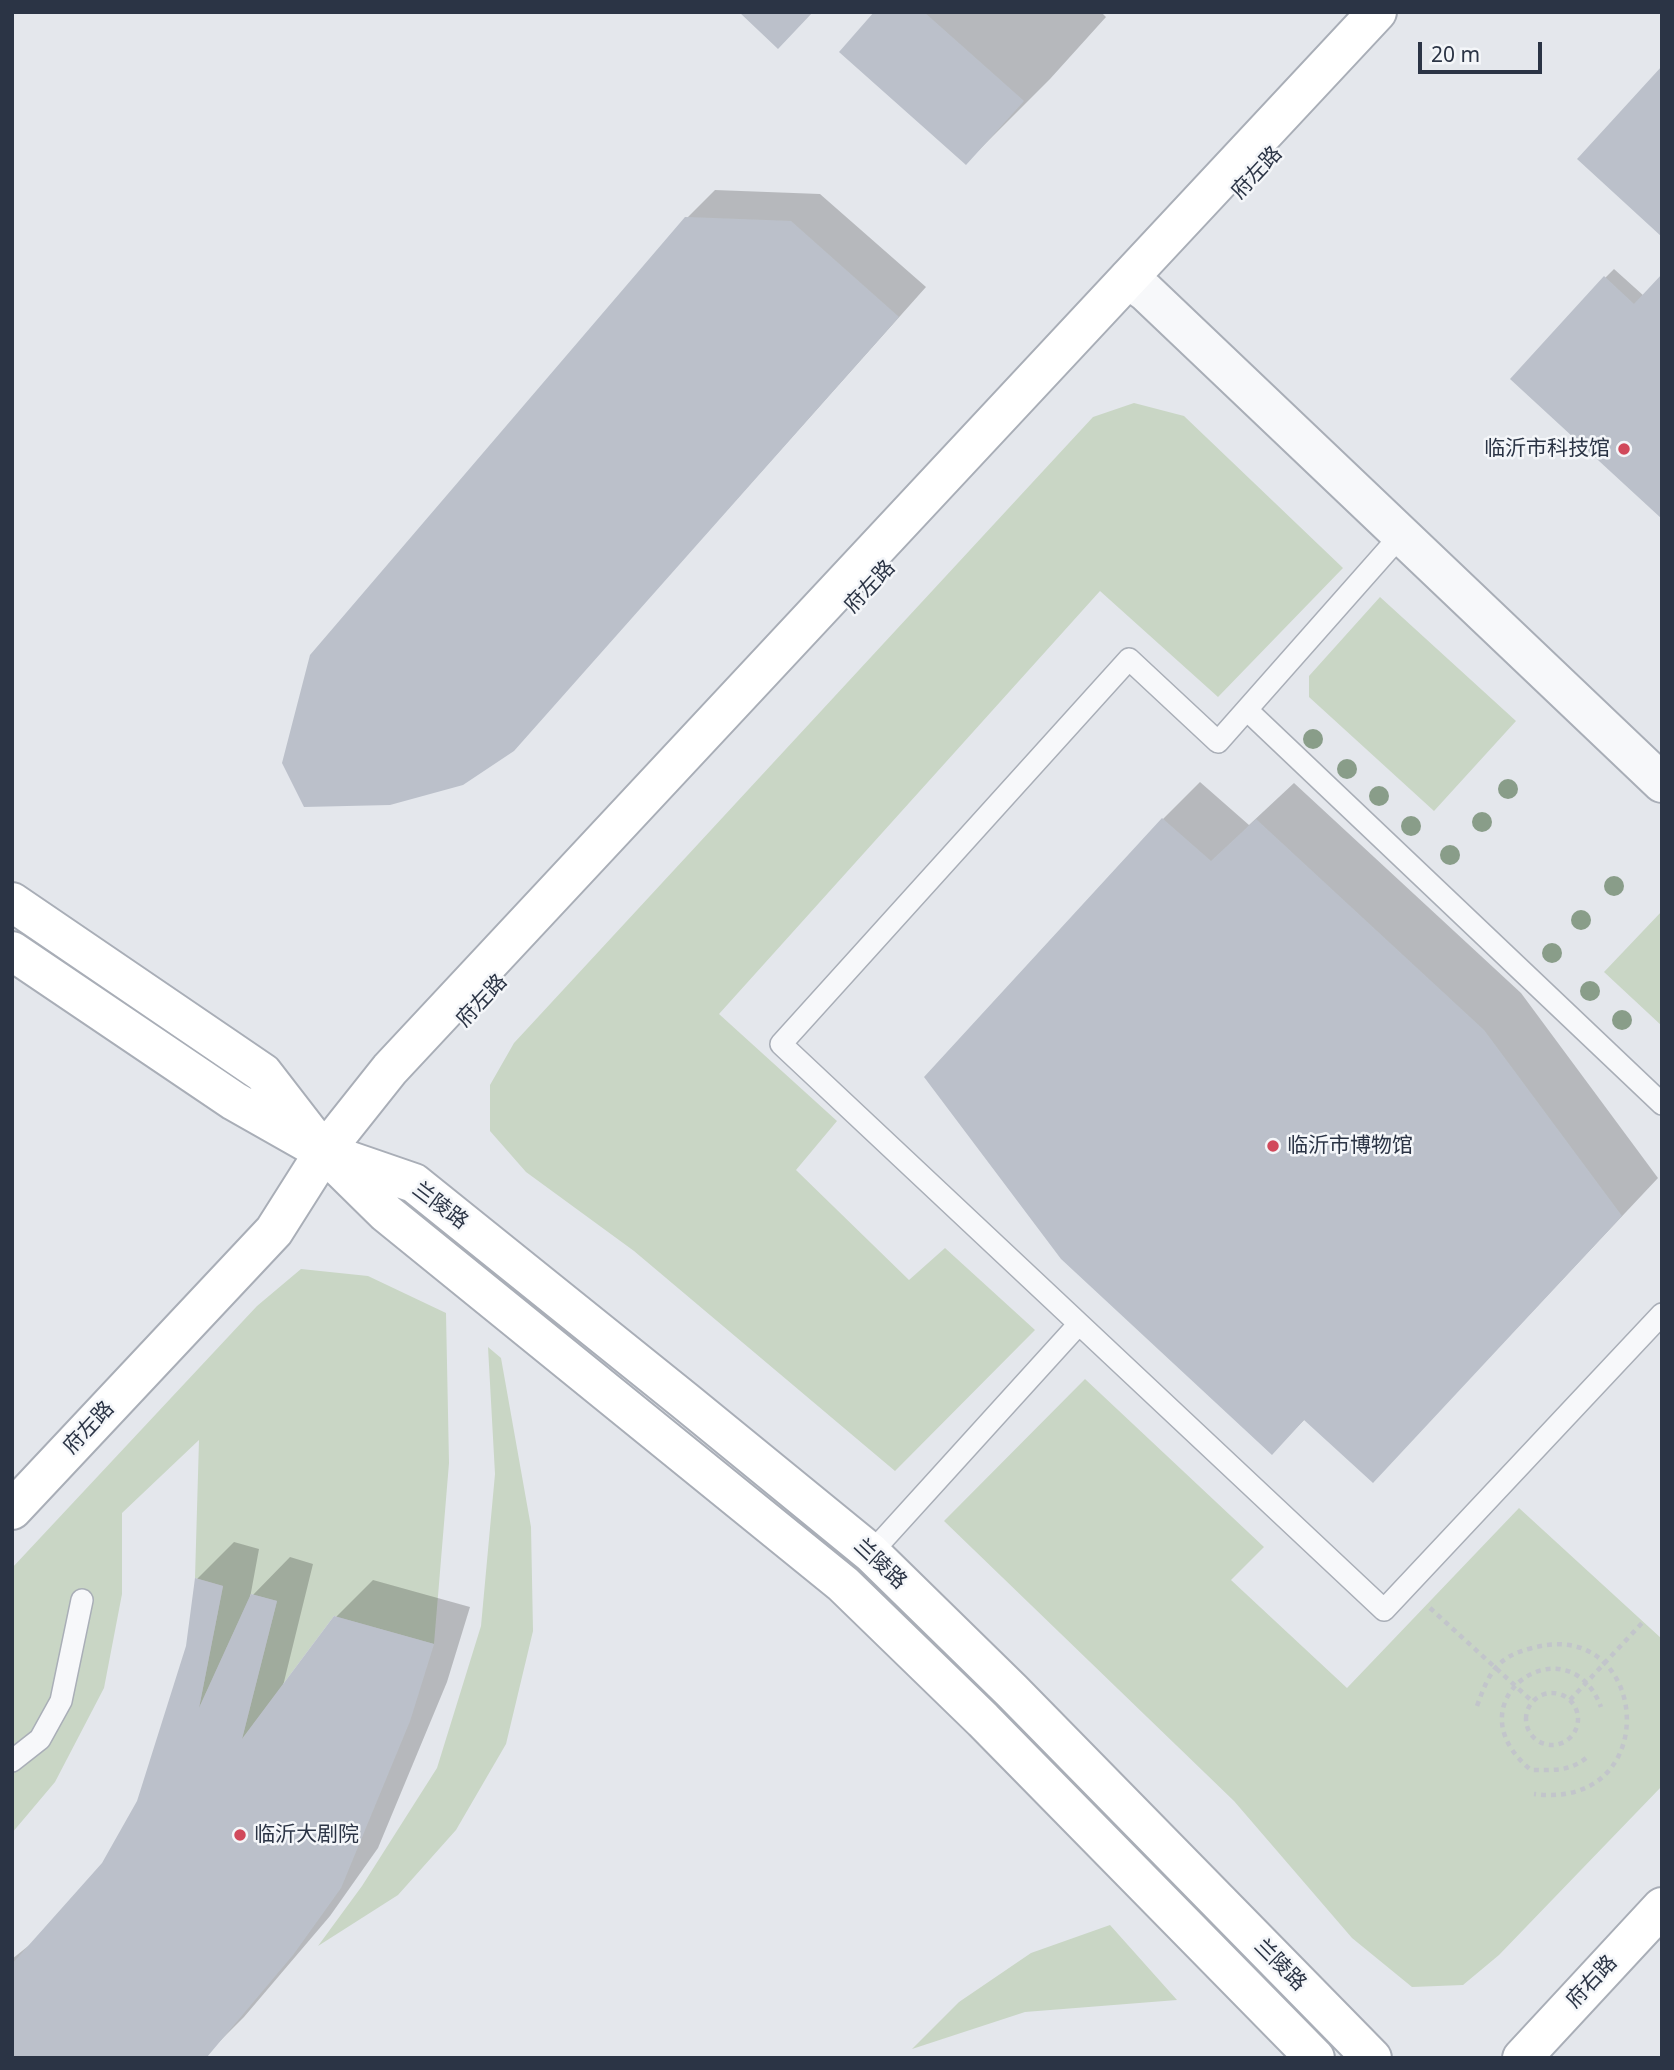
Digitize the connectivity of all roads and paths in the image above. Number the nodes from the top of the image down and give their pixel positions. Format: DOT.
graph roads {
  1 [pos="1377,12"];
  2 [pos="1406,12"];
  3 [pos="1137,286"];
  4 [pos="1401,535"];
  5 [pos="1247,710"];
  6 [pos="1662,783"];
  7 [pos="12,902"];
  8 [pos="12,951"];
  9 [pos="1662,1104"];
  10 [pos="324,1152"];
  11 [pos="1662,1314"];
  12 [pos="1078,1325"];
  13 [pos="12,1479"];
  14 [pos="12,1510"];
  15 [pos="871,1553"];
  16 [pos="1407,1586"];
  17 [pos="82,1600"];
  18 [pos="1643,1622"];
  19 [pos="1605,1662"];
  20 [pos="1493,1667"];
  21 [pos="1586,1682"];
  22 [pos="1514,1686"];
  23 [pos="1570,1700"];
  24 [pos="1533,1702"];
  25 [pos="1477,1706"];
  26 [pos="1601,1707"];
  27 [pos="1586,1758"];
  28 [pos="12,1760"];
  29 [pos="1534,1794"];
  30 [pos="1662,1907"];
  31 [pos="1662,1939"];
  32 [pos="1315,2058"];
  33 [pos="1372,2058"];
  34 [pos="1522,2058"];
  35 [pos="1552,2058"];
  1 -- 3 [label="main road, 府左路"];
  2 -- 3 [label="main road, 府左路"];
  3 -- 4 [label="street"];
  3 -- 10 [label="main road, 府左路"];
  4 -- 5 [label="lane"];
  4 -- 6 [label="street"];
  5 -- 9 [label="lane"];
  5 -- 12 [label="lane"];
  7 -- 10 [label="main road, 兰陵路"];
  8 -- 10 [label="main road, 兰陵路"];
  10 -- 13 [label="main road, 府左路"];
  10 -- 14 [label="main road, 府左路"];
  10 -- 15 [label="main road, 兰陵路"];
  10 -- 32 [label="main road, 兰陵路"];
  11 -- 16 [label="lane"];
  12 -- 15 [label="lane"];
  12 -- 16 [label="lane"];
  15 -- 33 [label="main road, 兰陵路"];
  16 -- 20 [label="path"];
  17 -- 28 [label="lane"];
  18 -- 19 [label="path"];
  19 -- 20 [label="path"];
  19 -- 21 [label="path"];
  19 -- 29 [label="path"];
  20 -- 22 [label="path"];
  20 -- 25 [label="path"];
  21 -- 22 [label="path"];
  21 -- 23 [label="path"];
  21 -- 26 [label="path"];
  22 -- 24 [label="path"];
  22 -- 27 [label="path"];
  23 -- 24 [label="path"];
  23 -- 24 [label="path"];
  30 -- 34 [label="main road, 府右路"];
  31 -- 35 [label="main road, 府右路"];
}
